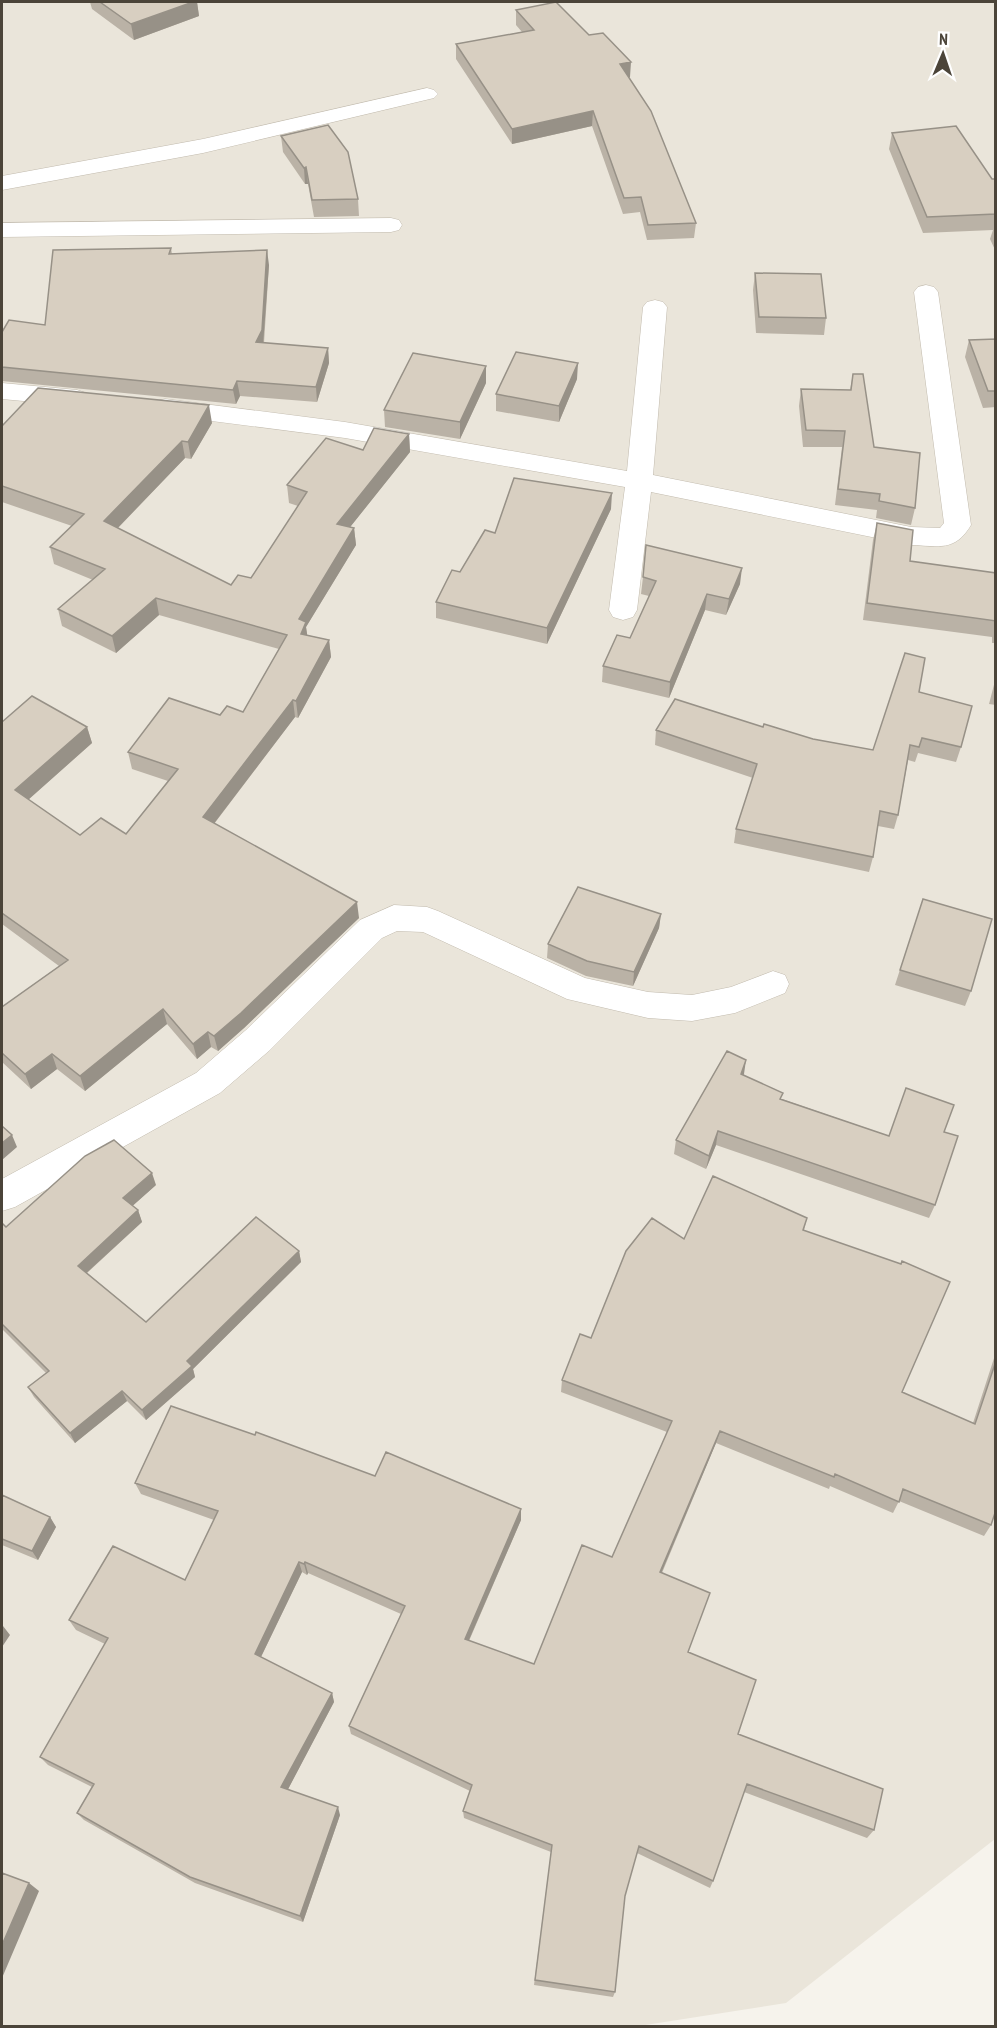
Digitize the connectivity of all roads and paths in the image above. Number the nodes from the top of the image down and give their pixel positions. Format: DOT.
graph roads {
  1 [pos="427,94"];
  2 [pos="2,183"];
  3 [pos="392,225"];
  4 [pos="2,230"];
  5 [pos="926,292"];
  6 [pos="656,307"];
  7 [pos="2,391"];
  8 [pos="104,401"];
  9 [pos="138,404"];
  10 [pos="638,481"];
  11 [pos="623,610"];
  12 [pos="773,984"];
  13 [pos="2,1196"];
  1 -- 2 [label="street"];
  3 -- 4 [label="street"];
  5 -- 10 [label="street"];
  6 -- 10 [label="street"];
  7 -- 8 [label="street"];
  9 -- 10 [label="street"];
  10 -- 11 [label="street"];
  12 -- 13 [label="street"];
}
